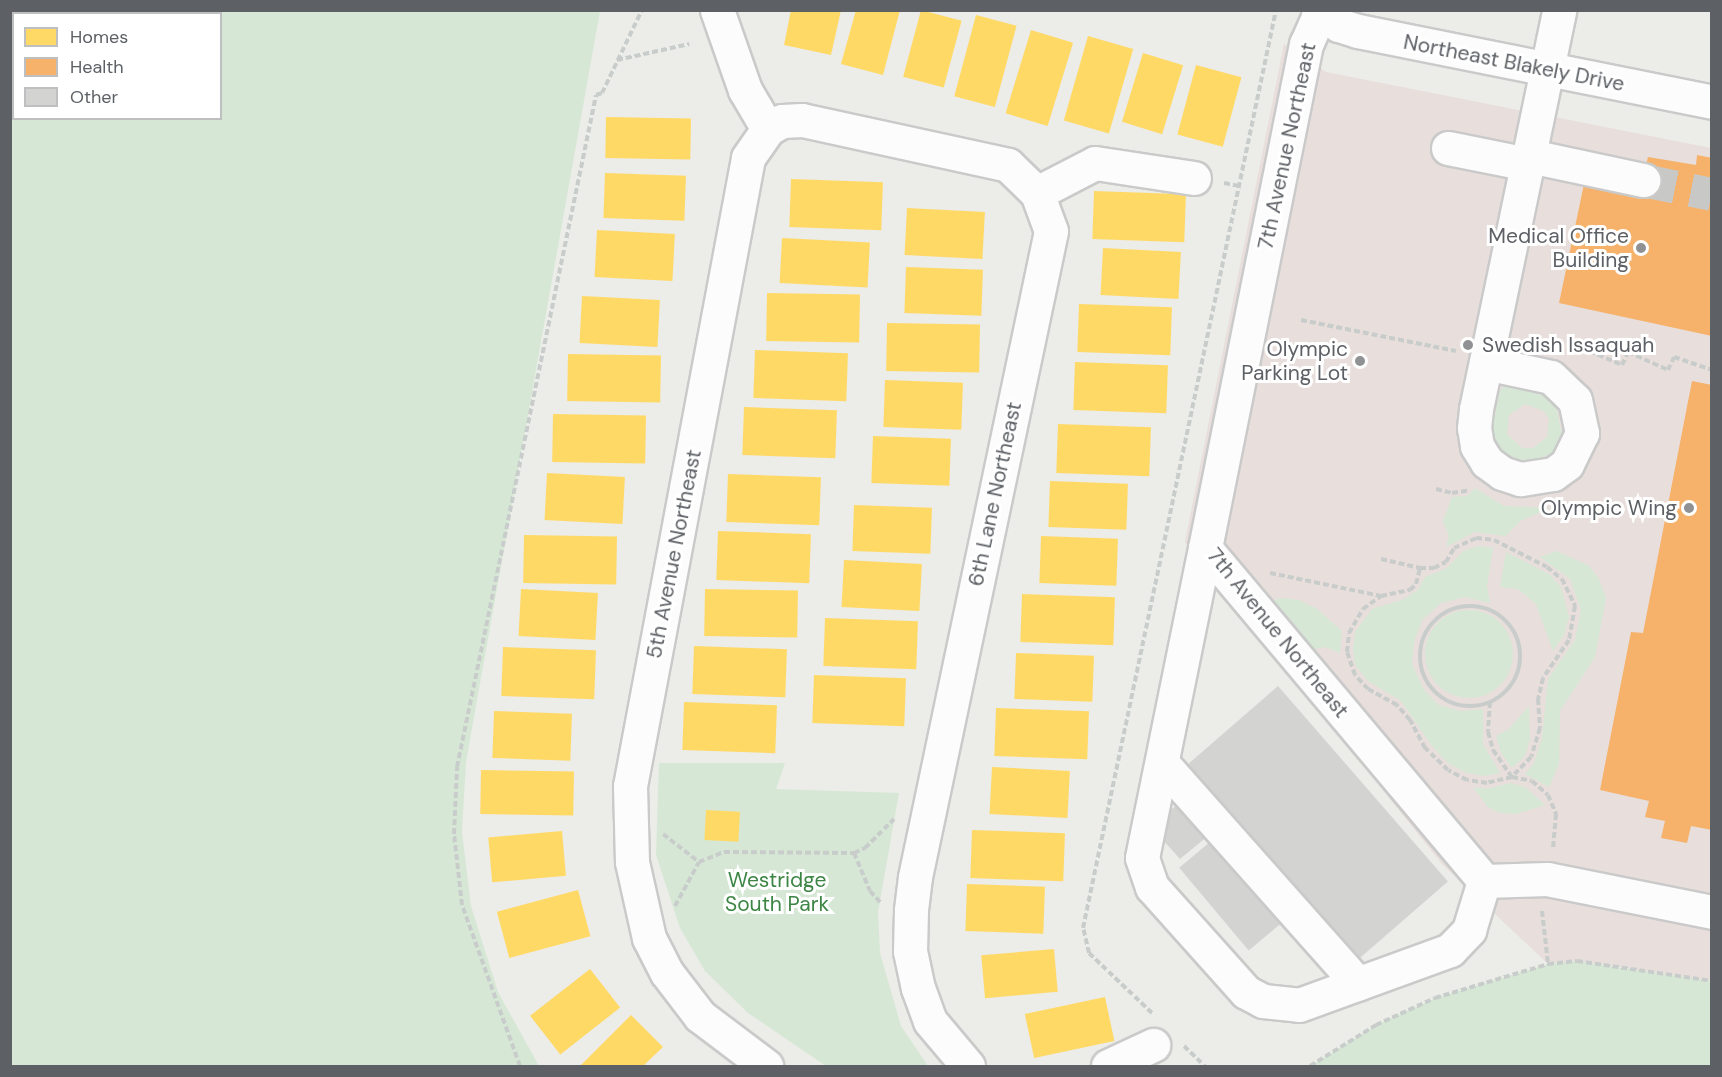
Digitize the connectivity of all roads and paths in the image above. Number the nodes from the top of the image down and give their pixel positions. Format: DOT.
graph roads {
  1 [pos="642,10"];
  2 [pos="717,10"];
  3 [pos="1559,10"];
  4 [pos="1319,12"];
  5 [pos="689,44"];
  6 [pos="617,60"];
  7 [pos="1548,70"];
  8 [pos="1712,102"];
  9 [pos="768,129"];
  10 [pos="1448,148"];
  11 [pos="1529,160"];
  12 [pos="1194,178"];
  13 [pos="1643,180"];
  14 [pos="1037,193"];
  15 [pos="1301,320"];
  16 [pos="1475,358"];
  17 [pos="1562,358"];
  18 [pos="1712,370"];
  19 [pos="1476,482"];
  20 [pos="1436,489"];
  21 [pos="1205,548"];
  22 [pos="1381,559"];
  23 [pos="1420,568"];
  24 [pos="1261,572"];
  25 [pos="1381,596"];
  26 [pos="1490,702"];
  27 [pos="1162,763"];
  28 [pos="1512,777"];
  29 [pos="900,814"];
  30 [pos="658,830"];
  31 [pos="854,853"];
  32 [pos="699,862"];
  33 [pos="1547,879"];
  34 [pos="1484,881"];
  35 [pos="884,903"];
  36 [pos="667,909"];
  37 [pos="1712,912"];
  38 [pos="1548,964"];
  39 [pos="1712,981"];
  40 [pos="1358,984"];
  41 [pos="1153,1045"];
  42 [pos="520,1066"];
  43 [pos="766,1066"];
  44 [pos="968,1066"];
  45 [pos="1108,1066"];
  46 [pos="1310,1066"];
  1 -- 6 [label="path"];
  2 -- 9 [label="street"];
  3 -- 7 [label="street"];
  4 -- 7 [label="street, Northeast Blakely Drive"];
  4 -- 21 [label="street, 7th Avenue Northeast"];
  5 -- 6 [label="path"];
  6 -- 42 [label="path"];
  7 -- 8 [label="street, Northeast Blakely Drive"];
  7 -- 11 [label="street"];
  9 -- 14 [label="street, 6th Lane Northeast"];
  9 -- 43 [label="street, 5th Avenue Northeast"];
  10 -- 11 [label="street"];
  11 -- 13 [label="street"];
  11 -- 16 [label="street"];
  12 -- 14 [label="street"];
  14 -- 44 [label="street, 6th Lane Northeast"];
  15 -- 16 [label="path"];
  17 -- 18 [label="path"];
  19 -- 20 [label="path"];
  21 -- 27 [label="street"];
  21 -- 34 [label="street, 7th Avenue Northeast"];
  22 -- 23 [label="path"];
  23 -- 25 [label="path"];
  23 -- 28 [label="path"];
  24 -- 25 [label="path"];
  25 -- 28 [label="path"];
  26 -- 26 [label="path"];
  26 -- 28 [label="path"];
  27 -- 40 [label="street"];
  27 -- 40 [label="street"];
  28 -- 33 [label="path"];
  29 -- 31 [label="path"];
  30 -- 32 [label="path"];
  31 -- 32 [label="path"];
  31 -- 35 [label="path"];
  32 -- 36 [label="path"];
  33 -- 34 [label="street"];
  33 -- 37 [label="street"];
  33 -- 38 [label="path"];
  34 -- 40 [label="street"];
  38 -- 39 [label="path"];
  38 -- 46 [label="path"];
  41 -- 45 [label="street"];
}
